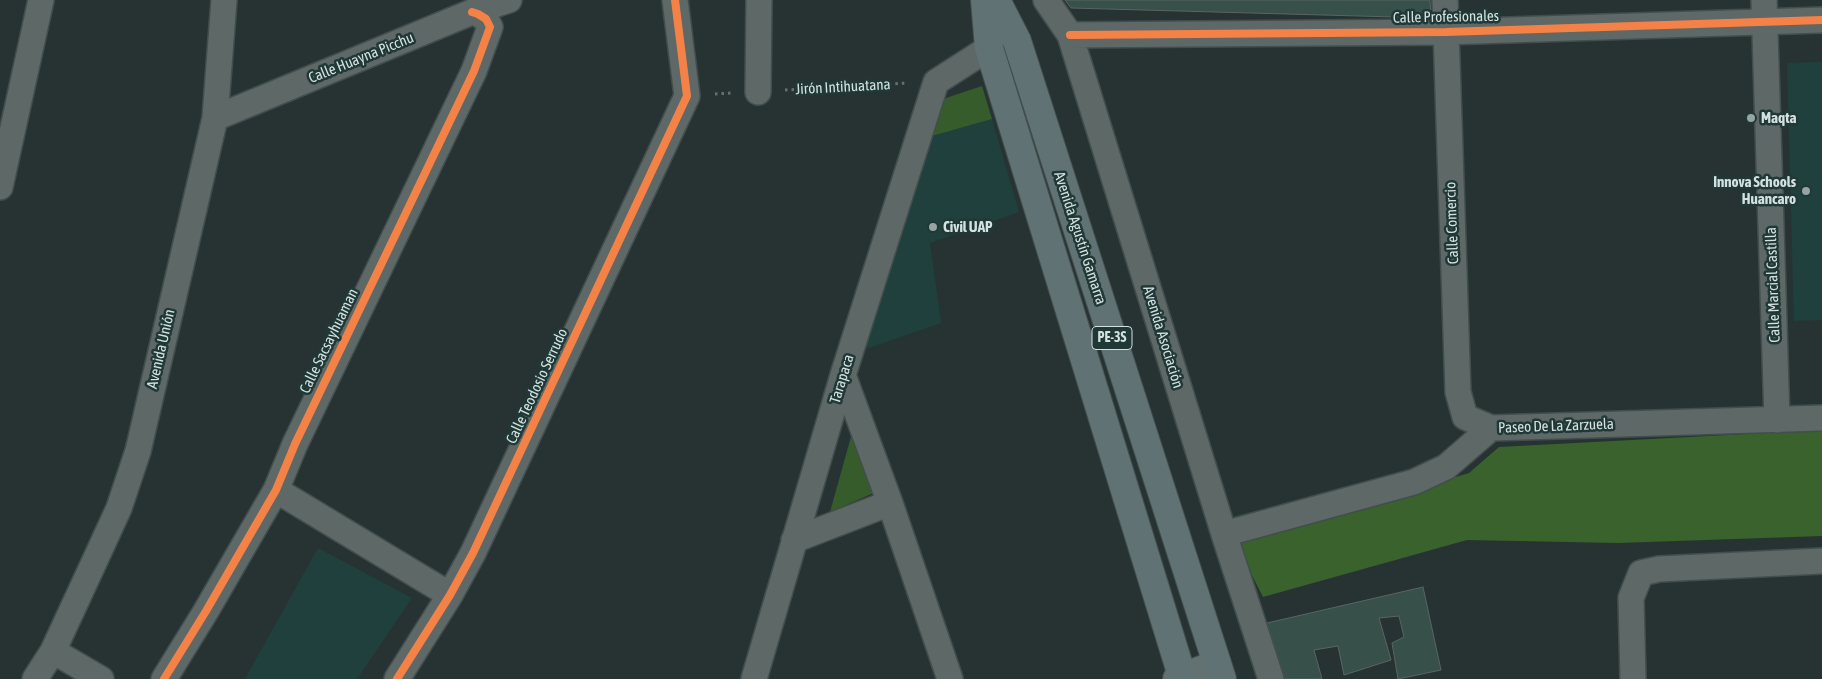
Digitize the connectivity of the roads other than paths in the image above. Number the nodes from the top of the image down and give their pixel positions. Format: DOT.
graph roads {
  1 [pos="42,0"];
  2 [pos="224,0"];
  3 [pos="509,0"];
  4 [pos="675,0"];
  5 [pos="759,0"];
  6 [pos="985,0"];
  7 [pos="996,0"];
  8 [pos="1046,0"];
  9 [pos="1445,0"];
  10 [pos="470,6"];
  11 [pos="1764,11"];
  12 [pos="1822,20"];
  13 [pos="1446,32"];
  14 [pos="1070,35"];
  15 [pos="989,48"];
  16 [pos="758,92"];
  17 [pos="215,118"];
  18 [pos="0,187"];
  19 [pos="843,375"];
  20 [pos="1822,418"];
  21 [pos="1778,420"];
  22 [pos="1490,428"];
  23 [pos="276,490"];
  24 [pos="890,503"];
  25 [pos="1224,534"];
  26 [pos="794,540"];
  27 [pos="1822,561"];
  28 [pos="450,595"];
  29 [pos="53,651"];
  30 [pos="1220,671"];
  31 [pos="1181,678"];
  32 [pos="35,679"];
  33 [pos="101,679"];
  34 [pos="164,679"];
  35 [pos="397,679"];
  36 [pos="754,679"];
  37 [pos="950,679"];
  38 [pos="1271,679"];
  39 [pos="1633,679"];
  1 -- 18 [label="street"];
  2 -- 17 [label="street, Avenida Unión"];
  3 -- 10 [label="street, Calle Huayna Picchu"];
  4 -- 28 [label="street, Calle Teodosio Serrudo"];
  5 -- 16 [label="street"];
  6 -- 15 [label="highway, Avenida Agustín Gamarra / PE-3S"];
  7 -- 30 [label="highway, Avenida Agustín Gamarra / PE-3S"];
  8 -- 14 [label="street, Avenida Asociación"];
  9 -- 13 [label="street, Calle Comercio"];
  10 -- 17 [label="street, Calle Huayna Picchu"];
  10 -- 23 [label="street, Calle Sacsayhuaman"];
  11 -- 12 [label="street, Calle Profesionales"];
  11 -- 13 [label="street, Calle Profesionales"];
  11 -- 21 [label="street, Calle Marcial Castilla"];
  13 -- 14 [label="street, Calle Profesionales"];
  13 -- 22 [label="street, Calle Comercio"];
  14 -- 25 [label="street, Avenida Asociación"];
  15 -- 19 [label="street, Tarapaca"];
  15 -- 31 [label="highway, Avenida Agustín Gamarra / PE-3S"];
  17 -- 29 [label="street, Avenida Unión"];
  19 -- 24 [label="street"];
  19 -- 26 [label="street, Tarapaca"];
  20 -- 21 [label="street, Paseo De La Zarzuela"];
  21 -- 22 [label="street, Paseo De La Zarzuela"];
  22 -- 25 [label="street, Paseo De La Zarzuela"];
  23 -- 28 [label="street"];
  23 -- 34 [label="street, Calle Sacsayhuaman"];
  24 -- 26 [label="street"];
  24 -- 37 [label="street"];
  25 -- 38 [label="street, Avenida Asociación"];
  26 -- 36 [label="street, Tarapaca"];
  27 -- 39 [label="street"];
  28 -- 35 [label="street, Calle Teodosio Serrudo"];
  29 -- 32 [label="street, Avenida Unión"];
  29 -- 33 [label="street"];
  30 -- 31 [label="street"];
}
